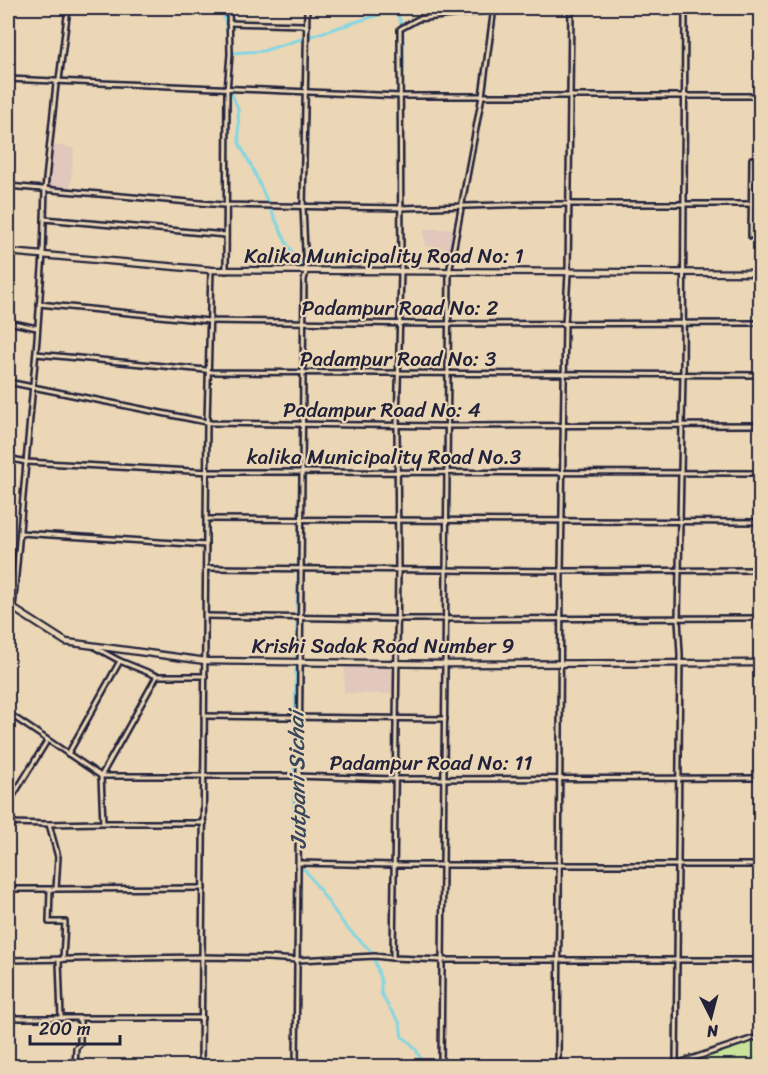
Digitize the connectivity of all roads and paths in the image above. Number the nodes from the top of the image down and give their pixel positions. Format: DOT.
graph roads {
  1 [pos="68,8"];
  2 [pos="229,8"];
  3 [pos="307,8"];
  4 [pos="571,8"];
  5 [pos="685,8"];
  6 [pos="494,9"];
  7 [pos="229,23"];
  8 [pos="307,27"];
  9 [pos="8,79"];
  10 [pos="57,83"];
  11 [pos="227,89"];
  12 [pos="305,92"];
  13 [pos="482,96"];
  14 [pos="760,96"];
  15 [pos="401,97"];
  16 [pos="570,97"];
  17 [pos="684,97"];
  18 [pos="752,159"];
  19 [pos="8,186"];
  20 [pos="45,189"];
  21 [pos="569,204"];
  22 [pos="683,204"];
  23 [pos="751,204"];
  24 [pos="760,204"];
  25 [pos="226,206"];
  26 [pos="303,207"];
  27 [pos="462,207"];
  28 [pos="400,208"];
  29 [pos="44,219"];
  30 [pos="226,235"];
  31 [pos="751,236"];
  32 [pos="8,252"];
  33 [pos="43,254"];
  34 [pos="210,270"];
  35 [pos="226,271"];
  36 [pos="306,272"];
  37 [pos="401,272"];
  38 [pos="449,273"];
  39 [pos="568,273"];
  40 [pos="760,273"];
  41 [pos="684,274"];
  42 [pos="39,304"];
  43 [pos="209,321"];
  44 [pos="8,322"];
  45 [pos="304,322"];
  46 [pos="399,323"];
  47 [pos="760,323"];
  48 [pos="449,324"];
  49 [pos="566,324"];
  50 [pos="684,324"];
  51 [pos="37,328"];
  52 [pos="36,354"];
  53 [pos="209,371"];
  54 [pos="303,373"];
  55 [pos="399,374"];
  56 [pos="448,375"];
  57 [pos="565,375"];
  58 [pos="683,375"];
  59 [pos="760,375"];
  60 [pos="8,382"];
  61 [pos="33,387"];
  62 [pos="207,422"];
  63 [pos="303,424"];
  64 [pos="397,425"];
  65 [pos="448,425"];
  66 [pos="681,425"];
  67 [pos="760,425"];
  68 [pos="565,426"];
  69 [pos="8,458"];
  70 [pos="26,462"];
  71 [pos="207,471"];
  72 [pos="303,472"];
  73 [pos="397,473"];
  74 [pos="564,473"];
  75 [pos="681,473"];
  76 [pos="760,473"];
  77 [pos="447,474"];
  78 [pos="206,519"];
  79 [pos="302,520"];
  80 [pos="397,522"];
  81 [pos="446,522"];
  82 [pos="563,522"];
  83 [pos="679,522"];
  84 [pos="760,522"];
  85 [pos="20,533"];
  86 [pos="206,545"];
  87 [pos="206,568"];
  88 [pos="302,569"];
  89 [pos="398,570"];
  90 [pos="445,570"];
  91 [pos="680,570"];
  92 [pos="760,570"];
  93 [pos="561,571"];
  94 [pos="8,605"];
  95 [pos="14,609"];
  96 [pos="206,616"];
  97 [pos="301,617"];
  98 [pos="446,618"];
  99 [pos="760,618"];
  100 [pos="397,619"];
  101 [pos="562,619"];
  102 [pos="678,619"];
  103 [pos="94,646"];
  104 [pos="120,661"];
  105 [pos="206,661"];
  106 [pos="301,663"];
  107 [pos="679,663"];
  108 [pos="760,663"];
  109 [pos="396,664"];
  110 [pos="446,664"];
  111 [pos="562,664"];
  112 [pos="157,676"];
  113 [pos="205,676"];
  114 [pos="8,713"];
  115 [pos="204,716"];
  116 [pos="299,717"];
  117 [pos="395,718"];
  118 [pos="445,718"];
  119 [pos="47,741"];
  120 [pos="68,754"];
  121 [pos="101,776"];
  122 [pos="203,776"];
  123 [pos="299,777"];
  124 [pos="560,778"];
  125 [pos="678,778"];
  126 [pos="760,778"];
  127 [pos="394,779"];
  128 [pos="444,779"];
  129 [pos="8,804"];
  130 [pos="8,817"];
  131 [pos="8,823"];
  132 [pos="15,823"];
  133 [pos="103,823"];
  134 [pos="204,823"];
  135 [pos="49,824"];
  136 [pos="299,863"];
  137 [pos="444,864"];
  138 [pos="393,865"];
  139 [pos="559,865"];
  140 [pos="676,865"];
  141 [pos="760,865"];
  142 [pos="203,888"];
  143 [pos="8,889"];
  144 [pos="56,889"];
  145 [pos="51,890"];
  146 [pos="202,957"];
  147 [pos="393,958"];
  148 [pos="63,959"];
  149 [pos="676,959"];
  150 [pos="8,960"];
  151 [pos="298,960"];
  152 [pos="442,960"];
  153 [pos="559,960"];
  154 [pos="760,960"];
  155 [pos="8,1018"];
  156 [pos="61,1018"];
  157 [pos="202,1018"];
  158 [pos="77,1019"];
  159 [pos="760,1035"];
  160 [pos="676,1065"];
  161 [pos="75,1066"];
  162 [pos="201,1066"];
  163 [pos="296,1066"];
  164 [pos="441,1066"];
  165 [pos="558,1066"];
  166 [pos="670,1066"];
  1 -- 10 [label="street"];
  2 -- 7 [label="street"];
  3 -- 8 [label="street"];
  4 -- 16 [label="street"];
  5 -- 17 [label="street"];
  6 -- 13 [label="street"];
  6 -- 15 [label="street"];
  7 -- 8 [label="street"];
  7 -- 11 [label="street"];
  8 -- 12 [label="street"];
  9 -- 10 [label="street"];
  10 -- 11 [label="street"];
  10 -- 20 [label="street"];
  11 -- 12 [label="street"];
  11 -- 25 [label="street"];
  12 -- 15 [label="street"];
  12 -- 26 [label="street"];
  13 -- 15 [label="street"];
  13 -- 16 [label="street"];
  13 -- 27 [label="street"];
  14 -- 17 [label="street"];
  15 -- 28 [label="street"];
  16 -- 17 [label="street"];
  16 -- 21 [label="street"];
  17 -- 22 [label="street"];
  18 -- 23 [label="street"];
  19 -- 20 [label="street"];
  20 -- 25 [label="street"];
  20 -- 29 [label="street"];
  21 -- 22 [label="street"];
  21 -- 27 [label="street"];
  21 -- 39 [label="street"];
  22 -- 23 [label="street"];
  22 -- 41 [label="street"];
  23 -- 24 [label="street"];
  23 -- 31 [label="street"];
  25 -- 26 [label="street"];
  25 -- 30 [label="street"];
  26 -- 28 [label="street"];
  26 -- 36 [label="street"];
  27 -- 28 [label="street"];
  27 -- 38 [label="street"];
  28 -- 37 [label="street"];
  29 -- 30 [label="street"];
  29 -- 33 [label="street"];
  30 -- 35 [label="street"];
  32 -- 33 [label="street, Kalika Municipality Road No: 1"];
  33 -- 34 [label="street, Kalika Municipality Road No: 1"];
  33 -- 42 [label="street"];
  34 -- 35 [label="street, Kalika Municipality Road No: 1"];
  34 -- 43 [label="street"];
  35 -- 36 [label="street, Kalika Municipality Road No: 1"];
  36 -- 37 [label="street, Kalika Municipality Road No: 1"];
  36 -- 45 [label="street"];
  37 -- 38 [label="street, Kalika Municipality Road No: 1"];
  37 -- 46 [label="street"];
  38 -- 39 [label="street, Kalika Municipality Road No: 1"];
  38 -- 48 [label="street"];
  39 -- 41 [label="street, Kalika Municipality Road No: 1"];
  39 -- 49 [label="street"];
  40 -- 41 [label="street, Kalika Municipality Road No: 1"];
  41 -- 50 [label="street"];
  42 -- 43 [label="street, Padampur Road No: 2"];
  42 -- 51 [label="street"];
  43 -- 45 [label="street, Padampur Road No: 2"];
  43 -- 53 [label="street"];
  44 -- 51 [label="street"];
  45 -- 46 [label="street, Padampur Road No: 2"];
  45 -- 54 [label="street"];
  46 -- 48 [label="street, Padampur Road No: 2"];
  46 -- 55 [label="street"];
  47 -- 50 [label="street, Padampur Road No: 2"];
  48 -- 49 [label="street, Padampur Road No: 2"];
  48 -- 56 [label="street"];
  49 -- 50 [label="street, Padampur Road No: 2"];
  49 -- 57 [label="street"];
  50 -- 58 [label="street"];
  51 -- 52 [label="street"];
  52 -- 53 [label="street, Padampur Road No: 3"];
  52 -- 61 [label="street"];
  53 -- 54 [label="street, Padampur Road No: 3"];
  53 -- 62 [label="street"];
  54 -- 55 [label="street, Padampur Road No: 3"];
  54 -- 63 [label="street"];
  55 -- 56 [label="street, Padampur Road No: 3"];
  55 -- 64 [label="street"];
  56 -- 57 [label="street, Padampur Road No: 3"];
  56 -- 65 [label="street"];
  57 -- 58 [label="street, Padampur Road No: 3"];
  57 -- 68 [label="street"];
  58 -- 59 [label="street, Padampur Road No: 3"];
  58 -- 66 [label="street"];
  60 -- 61 [label="street, Padampur Road No: 4"];
  61 -- 62 [label="street, Padampur Road No: 4"];
  61 -- 70 [label="street"];
  62 -- 63 [label="street, Padampur Road No: 4"];
  62 -- 71 [label="street"];
  63 -- 64 [label="street, Padampur Road No: 4"];
  63 -- 72 [label="street"];
  64 -- 65 [label="street, Padampur Road No: 4"];
  64 -- 73 [label="street"];
  65 -- 68 [label="street, Padampur Road No: 4"];
  65 -- 77 [label="street"];
  66 -- 67 [label="street, Padampur Road No: 4"];
  66 -- 68 [label="street, Padampur Road No: 4"];
  66 -- 75 [label="street"];
  68 -- 74 [label="street"];
  69 -- 70 [label="street, kalika Municipality Road No.3"];
  70 -- 71 [label="street, kalika Municipality Road No.3"];
  70 -- 85 [label="street"];
  71 -- 72 [label="street, kalika Municipality Road No.3"];
  71 -- 78 [label="street"];
  72 -- 73 [label="street, kalika Municipality Road No.3"];
  72 -- 79 [label="street"];
  73 -- 77 [label="street, kalika Municipality Road No.3"];
  73 -- 80 [label="street"];
  74 -- 75 [label="street, kalika Municipality Road No.3"];
  74 -- 77 [label="street, kalika Municipality Road No.3"];
  74 -- 82 [label="street"];
  75 -- 76 [label="street, kalika Municipality Road No.3"];
  75 -- 83 [label="street"];
  77 -- 81 [label="street"];
  78 -- 79 [label="street"];
  78 -- 86 [label="street"];
  79 -- 80 [label="street"];
  79 -- 88 [label="street"];
  80 -- 81 [label="street"];
  80 -- 89 [label="street"];
  81 -- 82 [label="street"];
  81 -- 90 [label="street"];
  82 -- 83 [label="street"];
  82 -- 93 [label="street"];
  83 -- 84 [label="street"];
  83 -- 91 [label="street"];
  85 -- 86 [label="street"];
  85 -- 95 [label="street"];
  86 -- 87 [label="street"];
  87 -- 88 [label="street"];
  87 -- 96 [label="street"];
  88 -- 89 [label="street"];
  88 -- 97 [label="street"];
  89 -- 90 [label="street"];
  89 -- 100 [label="street"];
  90 -- 93 [label="street"];
  90 -- 98 [label="street"];
  91 -- 92 [label="street"];
  91 -- 93 [label="street"];
  91 -- 102 [label="street"];
  93 -- 101 [label="street"];
  94 -- 95 [label="street, Krishi Sadak Road Number 9"];
  95 -- 103 [label="street, Krishi Sadak Road Number 9"];
  96 -- 97 [label="street"];
  96 -- 105 [label="street"];
  97 -- 100 [label="street"];
  97 -- 106 [label="street"];
  98 -- 100 [label="street"];
  98 -- 101 [label="street"];
  98 -- 110 [label="street"];
  99 -- 102 [label="street"];
  100 -- 109 [label="street"];
  101 -- 102 [label="street"];
  101 -- 111 [label="street"];
  102 -- 107 [label="street"];
  103 -- 104 [label="street"];
  103 -- 105 [label="street, Krishi Sadak Road Number 9"];
  104 -- 112 [label="street"];
  104 -- 120 [label="street"];
  105 -- 106 [label="street, Krishi Sadak Road Number 9"];
  105 -- 113 [label="street"];
  106 -- 109 [label="street, Krishi Sadak Road Number 9"];
  106 -- 116 [label="street"];
  107 -- 108 [label="street, Krishi Sadak Road Number 9"];
  107 -- 111 [label="street, Krishi Sadak Road Number 9"];
  107 -- 125 [label="street"];
  109 -- 110 [label="street, Krishi Sadak Road Number 9"];
  109 -- 117 [label="street"];
  110 -- 111 [label="street, Krishi Sadak Road Number 9"];
  110 -- 118 [label="street"];
  111 -- 124 [label="street"];
  112 -- 113 [label="street"];
  112 -- 121 [label="street"];
  113 -- 115 [label="street"];
  114 -- 119 [label="street"];
  115 -- 116 [label="street"];
  115 -- 122 [label="street"];
  116 -- 117 [label="street"];
  116 -- 123 [label="street"];
  117 -- 118 [label="street"];
  117 -- 127 [label="street"];
  118 -- 128 [label="street"];
  119 -- 120 [label="street"];
  119 -- 129 [label="street"];
  120 -- 121 [label="street"];
  121 -- 122 [label="street, Padampur Road No: 11"];
  121 -- 133 [label="street"];
  122 -- 123 [label="street, Padampur Road No: 11"];
  122 -- 134 [label="street"];
  123 -- 127 [label="street, Padampur Road No: 11"];
  123 -- 136 [label="street"];
  124 -- 125 [label="street, Padampur Road No: 11"];
  124 -- 128 [label="street, Padampur Road No: 11"];
  124 -- 139 [label="street"];
  125 -- 126 [label="street, Padampur Road No: 11"];
  125 -- 140 [label="street"];
  127 -- 128 [label="street, Padampur Road No: 11"];
  127 -- 138 [label="street"];
  128 -- 137 [label="street"];
  130 -- 132 [label="street"];
  131 -- 132 [label="street"];
  132 -- 135 [label="street"];
  133 -- 134 [label="street"];
  133 -- 135 [label="street"];
  134 -- 142 [label="street"];
  135 -- 144 [label="street"];
  136 -- 138 [label="street"];
  136 -- 151 [label="street"];
  137 -- 138 [label="street"];
  137 -- 139 [label="street"];
  137 -- 152 [label="street"];
  138 -- 147 [label="street"];
  139 -- 140 [label="street"];
  139 -- 153 [label="street"];
  140 -- 141 [label="street"];
  140 -- 149 [label="street"];
  142 -- 144 [label="street"];
  142 -- 146 [label="street"];
  143 -- 145 [label="street"];
  144 -- 145 [label="street"];
  145 -- 148 [label="street"];
  146 -- 148 [label="street"];
  146 -- 151 [label="street"];
  146 -- 157 [label="street"];
  147 -- 151 [label="street"];
  147 -- 152 [label="street"];
  148 -- 150 [label="street"];
  148 -- 156 [label="street"];
  149 -- 153 [label="street"];
  149 -- 154 [label="street"];
  149 -- 160 [label="street"];
  151 -- 163 [label="street"];
  152 -- 153 [label="street"];
  152 -- 164 [label="street"];
  153 -- 165 [label="street"];
  155 -- 156 [label="street"];
  156 -- 158 [label="street"];
  157 -- 158 [label="street"];
  157 -- 162 [label="street"];
  158 -- 161 [label="street"];
  159 -- 160 [label="street"];
  160 -- 166 [label="street"];
}
